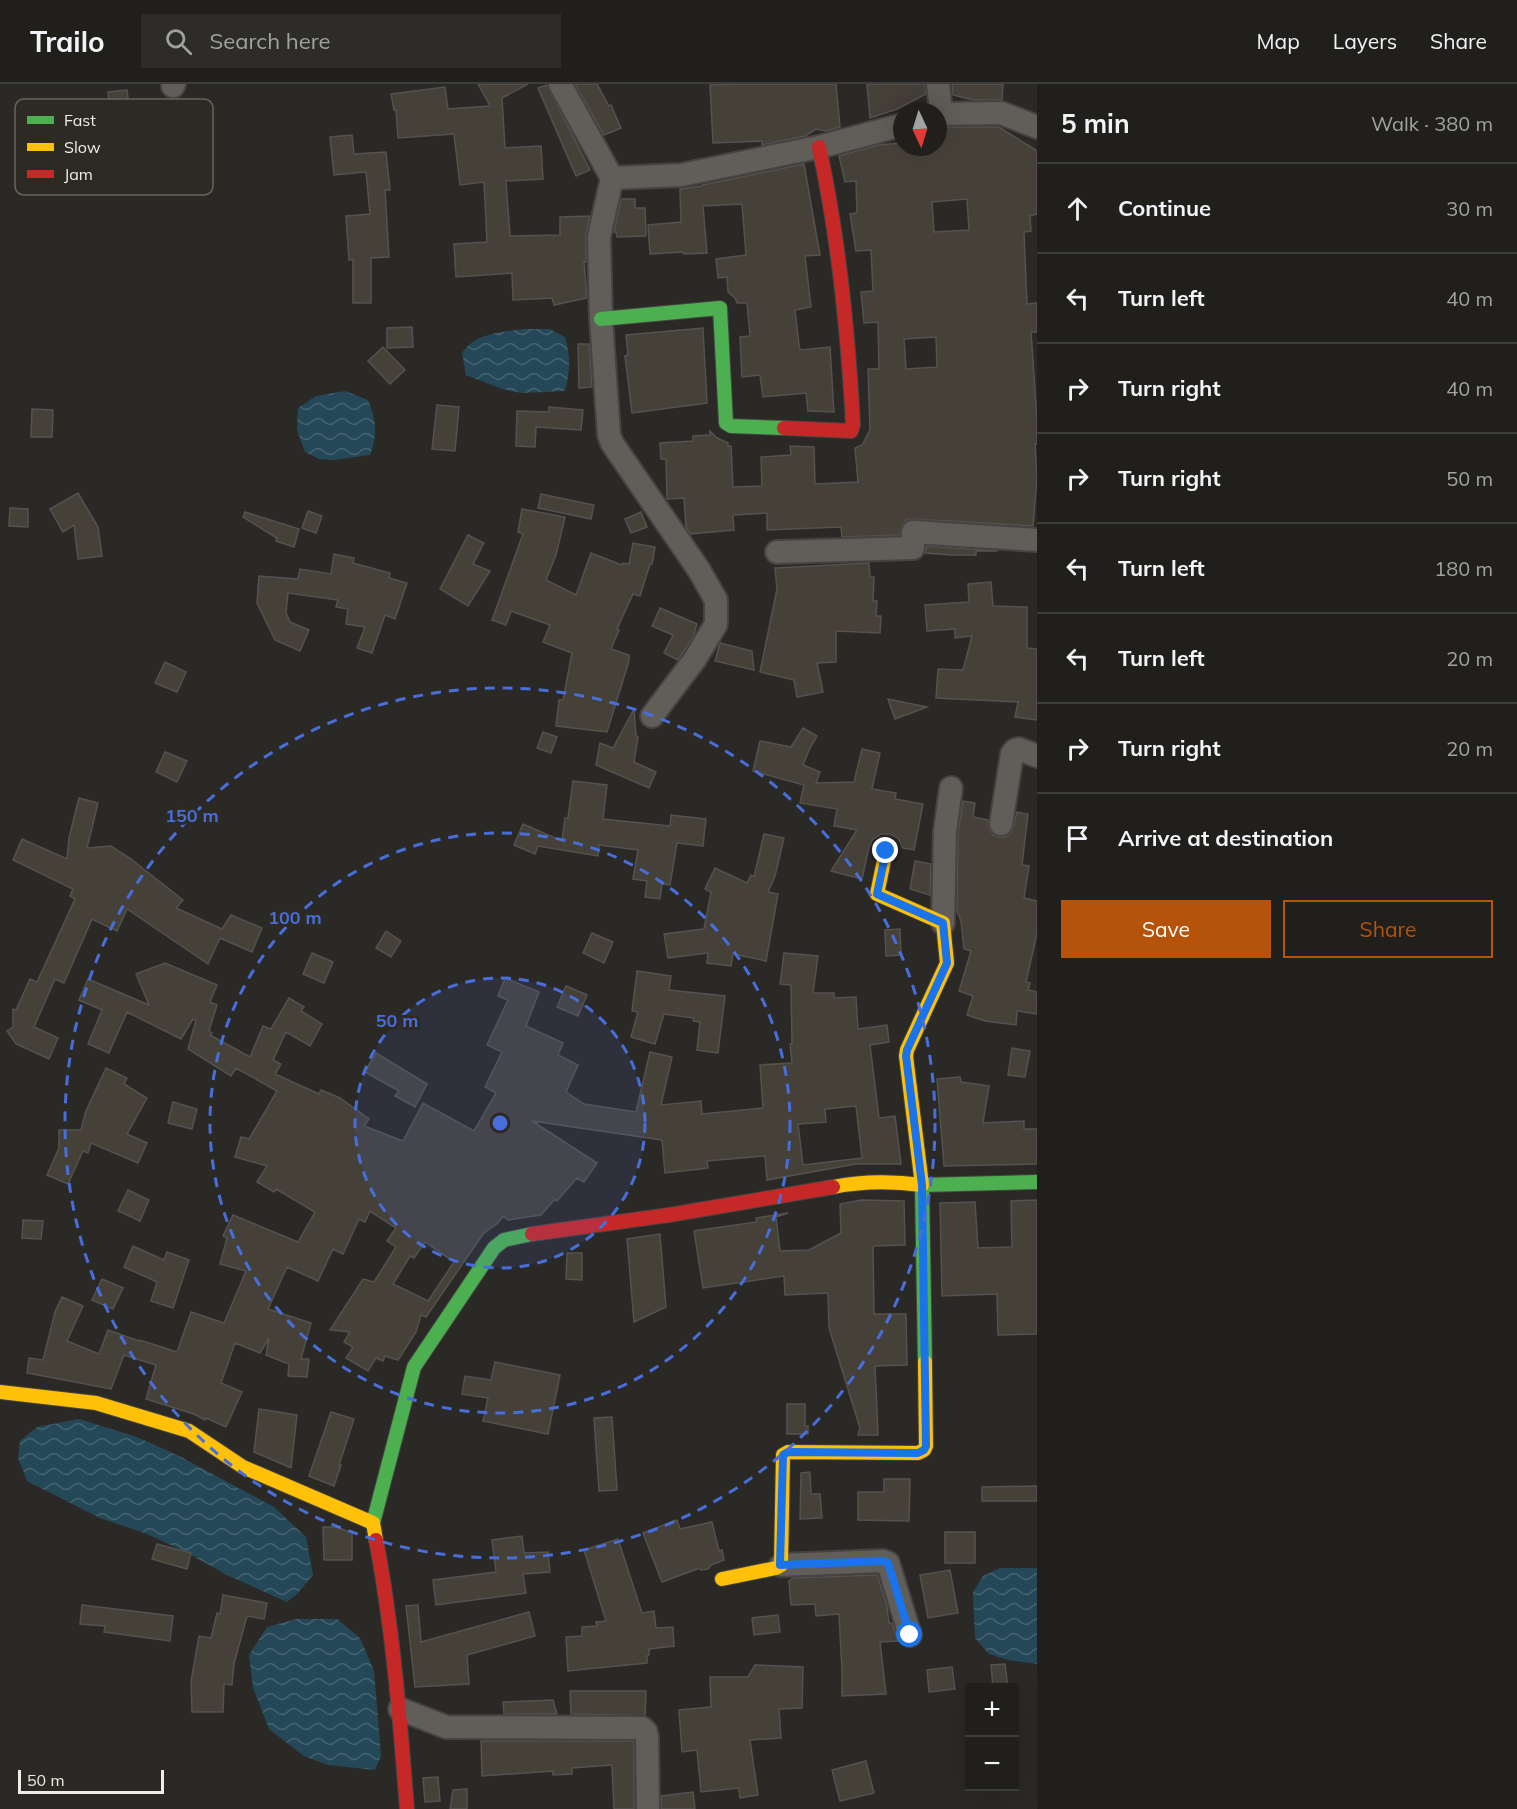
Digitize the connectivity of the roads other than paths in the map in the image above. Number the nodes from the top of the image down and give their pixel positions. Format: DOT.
graph roads {
  1 [pos="560,84"];
  2 [pos="938,84"];
  3 [pos="939,102"];
  4 [pos="947,113"];
  5 [pos="893,127"];
  6 [pos="1037,127"];
  7 [pos="819,147"];
  8 [pos="612,178"];
  9 [pos="601,320"];
  10 [pos="1037,540"];
  11 [pos="777,552"];
  12 [pos="652,716"];
  13 [pos="1037,756"];
  14 [pos="951,788"];
  15 [pos="1001,824"];
  16 [pos="886,851"];
  17 [pos="943,923"];
  18 [pos="1037,1182"];
  19 [pos="922,1185"];
  20 [pos="0,1392"];
  21 [pos="373,1523"];
  22 [pos="780,1565"];
  23 [pos="722,1579"];
  24 [pos="910,1635"];
  25 [pos="400,1709"];
  26 [pos="407,1809"];
  27 [pos="648,1809"];
  1 -- 8 [label="street"];
  2 -- 3 [label="street"];
  4 -- 6 [label="street"];
  5 -- 7 [label="street"];
  7 -- 8 [label="street"];
  7 -- 9 [label="street"];
  8 -- 9 [label="street"];
  9 -- 12 [label="street"];
  10 -- 11 [label="street"];
  13 -- 15 [label="street"];
  14 -- 17 [label="street"];
  16 -- 17 [label="street"];
  17 -- 19 [label="street"];
  18 -- 19 [label="street"];
  19 -- 21 [label="street"];
  19 -- 22 [label="street"];
  20 -- 21 [label="street"];
  21 -- 25 [label="street"];
  22 -- 23 [label="street"];
  22 -- 24 [label="street"];
  25 -- 26 [label="street"];
  25 -- 27 [label="street"];
}
